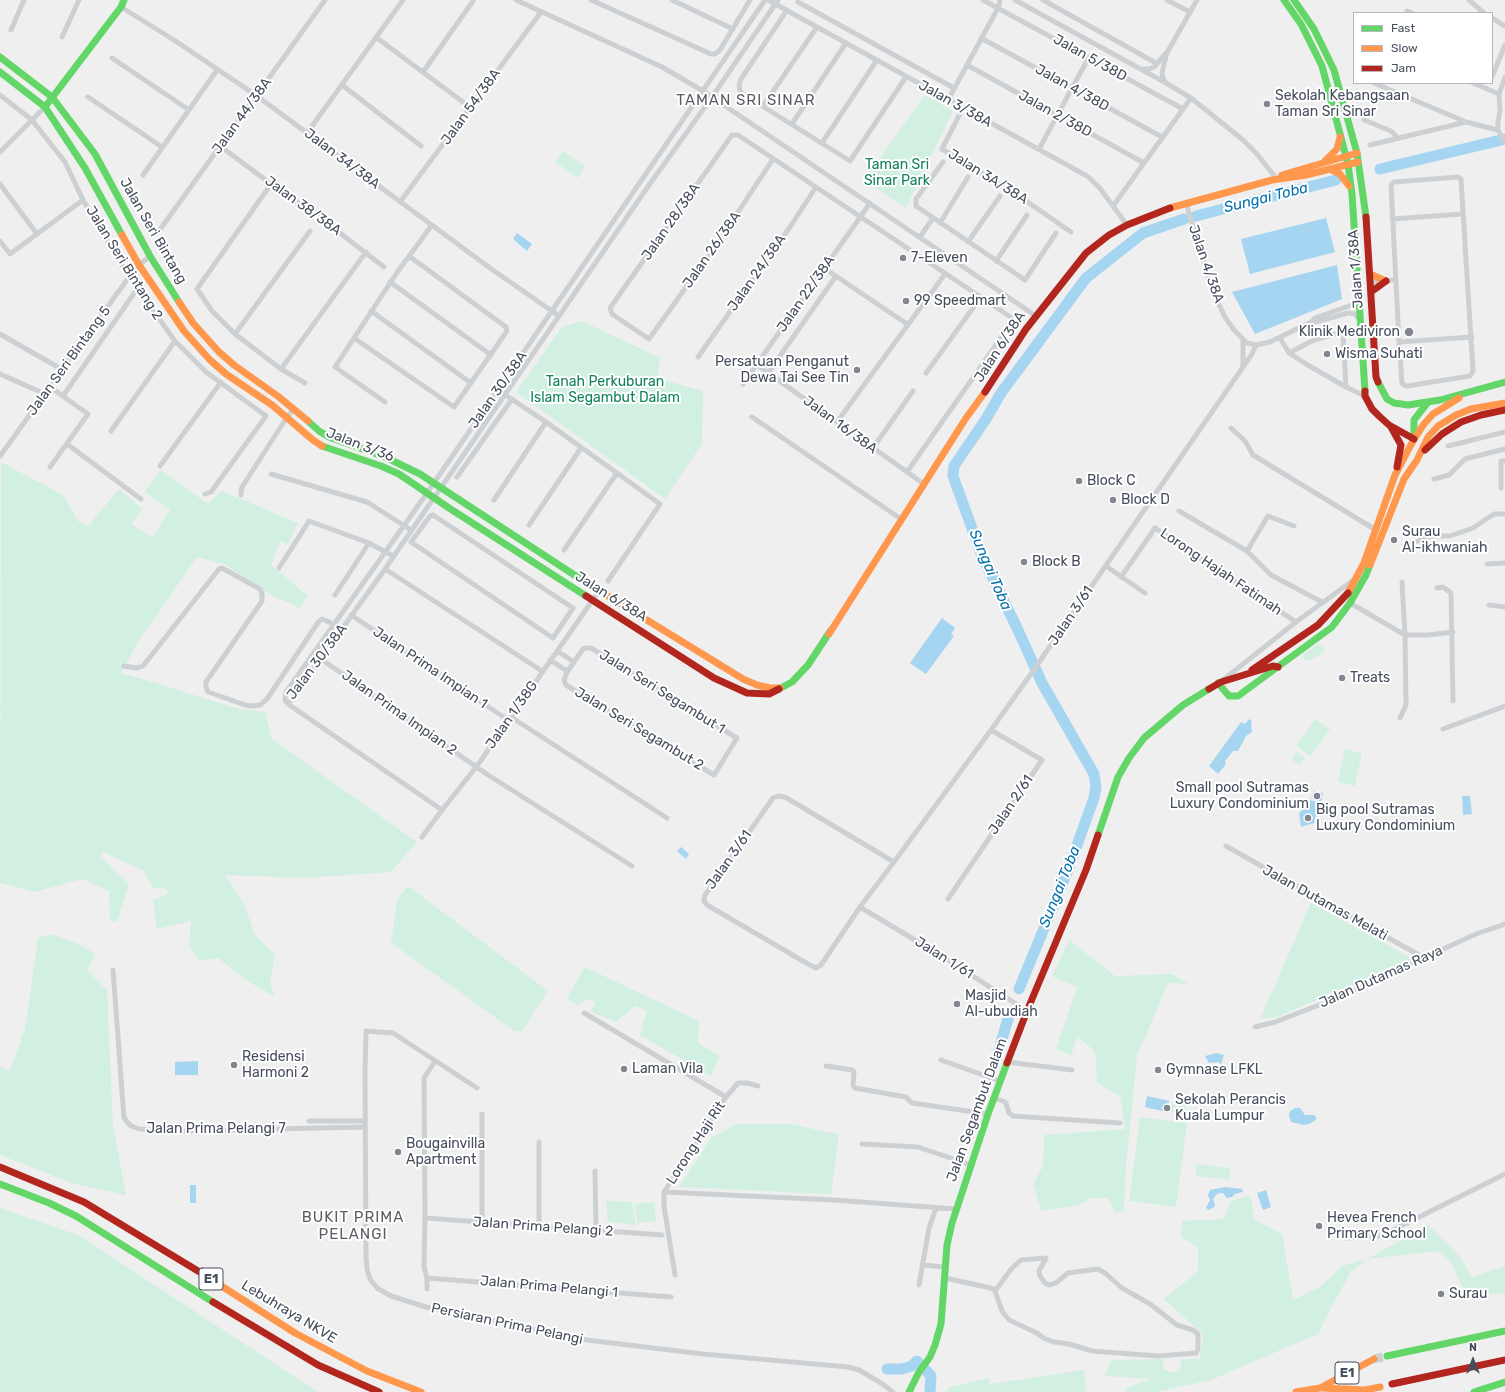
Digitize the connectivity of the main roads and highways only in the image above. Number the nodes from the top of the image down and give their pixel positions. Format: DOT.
graph roads {
  1 [pos="124,0"];
  2 [pos="1284,0"];
  3 [pos="1294,0"];
  4 [pos="0,57"];
  5 [pos="0,72"];
  6 [pos="52,97"];
  7 [pos="45,107"];
  8 [pos="1341,134"];
  9 [pos="1357,153"];
  10 [pos="1346,156"];
  11 [pos="1325,162"];
  12 [pos="1358,162"];
  13 [pos="1348,164"];
  14 [pos="1330,169"];
  15 [pos="1275,179"];
  16 [pos="1352,194"];
  17 [pos="1356,246"];
  18 [pos="1370,274"];
  19 [pos="1367,282"];
  20 [pos="1371,292"];
  21 [pos="1361,322"];
  22 [pos="1505,382"];
  23 [pos="1477,390"];
  24 [pos="1428,402"];
  25 [pos="1505,403"];
  26 [pos="294,409"];
  27 [pos="1505,410"];
  28 [pos="287,417"];
  29 [pos="1389,425"];
  30 [pos="1428,437"];
  31 [pos="1414,439"];
  32 [pos="1418,460"];
  33 [pos="1395,475"];
  34 [pos="440,488"];
  35 [pos="434,498"];
  36 [pos="1278,667"];
  37 [pos="1248,674"];
  38 [pos="743,679"];
  39 [pos="1220,682"];
  40 [pos="735,688"];
  41 [pos="782,688"];
  42 [pos="0,1167"];
  43 [pos="0,1184"];
  44 [pos="1505,1331"];
  45 [pos="1387,1356"];
  46 [pos="1374,1359"];
  47 [pos="1505,1360"];
  48 [pos="1505,1382"];
  49 [pos="1392,1384"];
  50 [pos="1380,1387"];
  51 [pos="1320,1388"];
  52 [pos="379,1392"];
  53 [pos="421,1392"];
  54 [pos="909,1392"];
  55 [pos="1296,1392"];
  56 [pos="1474,1392"];
  1 -- 6 [label="main road"];
  2 -- 8 [label="main road, Jalan 1/38A"];
  3 -- 9 [label="main road, Jalan 1/38A"];
  4 -- 6 [label="main road, Jalan Seri Bintang"];
  5 -- 7 [label="main road, Jalan Seri Bintang"];
  6 -- 7 [label="main road"];
  6 -- 26 [label="main road, Jalan Seri Bintang"];
  7 -- 28 [label="main road, Jalan Seri Bintang"];
  8 -- 10 [label="main road, Jalan 1/38A"];
  8 -- 11 [label="main road"];
  9 -- 10 [label="main road, Jalan 6/38A"];
  9 -- 12 [label="main road, Jalan 1/38A"];
  10 -- 11 [label="main road, Jalan 6/38A"];
  10 -- 13 [label="main road, Jalan 1/38A"];
  11 -- 15 [label="main road, Jalan 6/38A"];
  12 -- 13 [label="main road, Jalan 6/38A"];
  12 -- 18 [label="main road, Jalan 1/38A"];
  13 -- 14 [label="main road, Jalan 6/38A"];
  13 -- 16 [label="main road, Jalan 1/38A"];
  14 -- 15 [label="main road, Jalan 6/38A"];
  14 -- 16 [label="main road"];
  15 -- 41 [label="main road, Jalan 6/38A"];
  16 -- 17 [label="main road, Jalan 1/38A"];
  17 -- 19 [label="main road"];
  17 -- 21 [label="main road, Jalan 1/38A"];
  18 -- 19 [label="main road, Jalan 1/38A"];
  18 -- 20 [label="main road"];
  19 -- 20 [label="main road, Jalan 1/38A"];
  19 -- 21 [label="main road"];
  20 -- 24 [label="main road, Jalan 1/38A"];
  21 -- 29 [label="main road, Jalan 1/38A"];
  22 -- 23 [label="main road"];
  23 -- 24 [label="main road, Jalan 1/38A"];
  23 -- 31 [label="main road"];
  24 -- 31 [label="main road"];
  25 -- 30 [label="main road"];
  26 -- 34 [label="main road, Jalan 3/36"];
  27 -- 32 [label="main road"];
  28 -- 35 [label="main road, Jalan 3/36"];
  29 -- 31 [label="main road"];
  29 -- 33 [label="main road"];
  30 -- 31 [label="main road"];
  30 -- 32 [label="main road, Jalan Segambut Dalam"];
  31 -- 33 [label="main road"];
  32 -- 36 [label="main road, Jalan Segambut Dalam"];
  33 -- 37 [label="main road"];
  34 -- 38 [label="main road, Jalan 6/38A"];
  35 -- 40 [label="main road, Jalan 6/38A"];
  36 -- 37 [label="main road, Jalan Segambut Dalam"];
  36 -- 39 [label="main road"];
  37 -- 39 [label="main road, Jalan Segambut Dalam"];
  38 -- 40 [label="main road"];
  38 -- 41 [label="main road, Jalan 6/38A"];
  39 -- 54 [label="main road, Jalan Segambut Dalam"];
  40 -- 41 [label="main road, Jalan 6/38A"];
  42 -- 53 [label="main road, Lebuhraya NKVE / E1"];
  43 -- 52 [label="main road, E1"];
  44 -- 45 [label="main road"];
  46 -- 51 [label="main road, E1"];
  47 -- 49 [label="main road"];
  48 -- 56 [label="main road"];
  50 -- 51 [label="main road"];
  51 -- 55 [label="main road, E1"];
}
